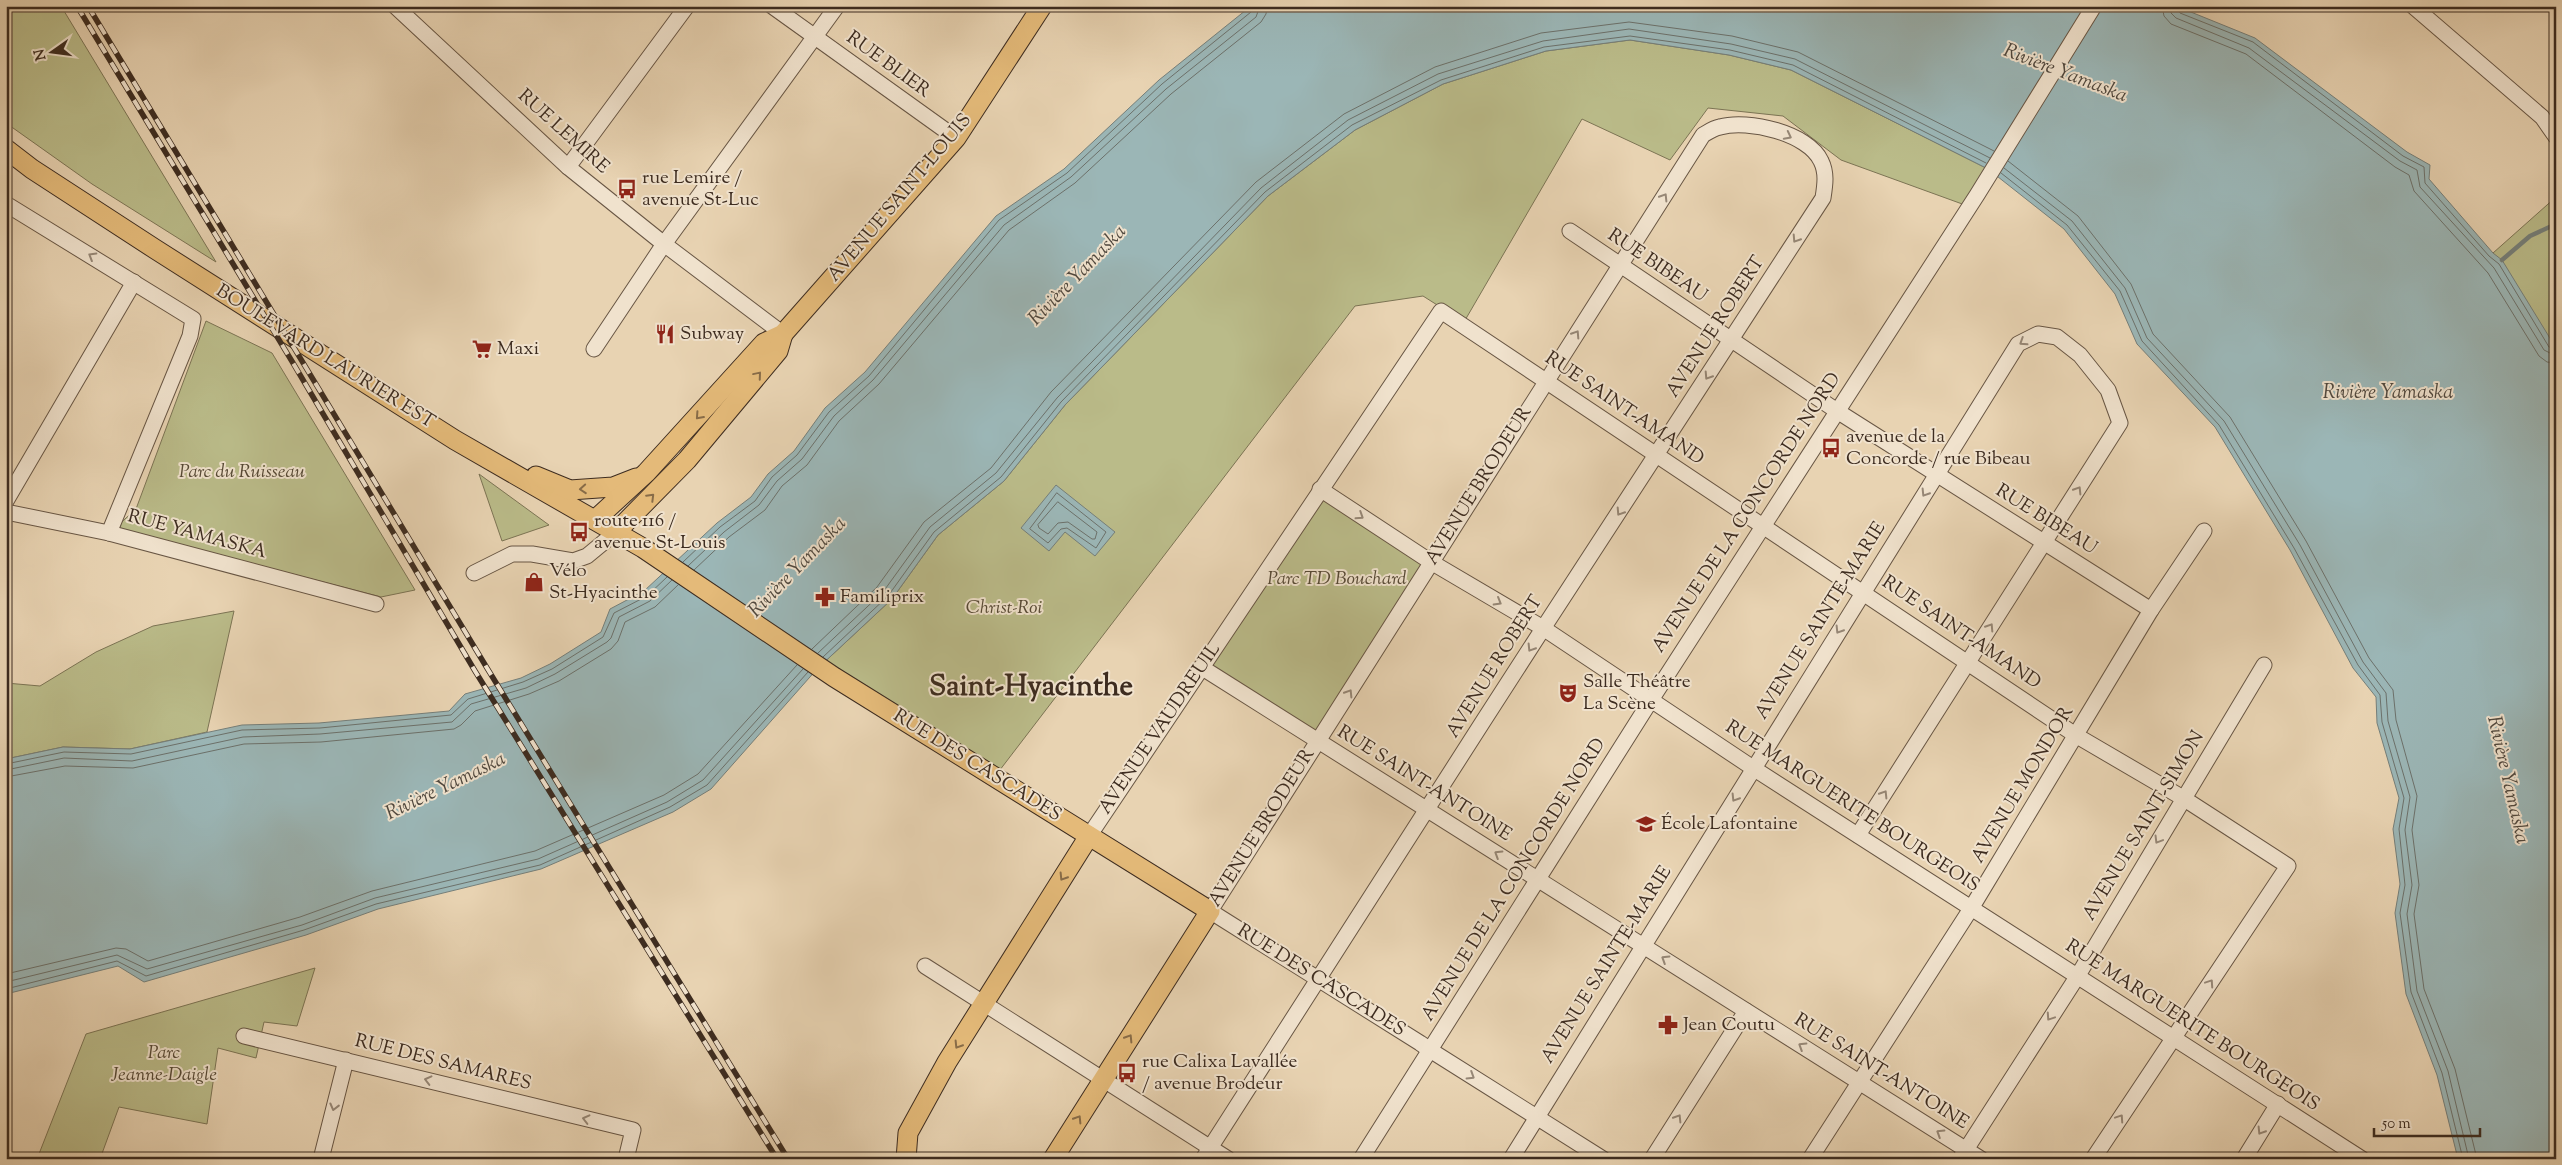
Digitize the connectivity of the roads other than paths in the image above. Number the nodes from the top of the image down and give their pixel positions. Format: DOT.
graph roads {
  1 [pos="395,6"];
  2 [pos="687,6"];
  3 [pos="772,6"];
  4 [pos="838,6"];
  5 [pos="1042,6"];
  6 [pos="2094,6"];
  7 [pos="2413,6"];
  8 [pos="816,37"];
  9 [pos="2556,137"];
  10 [pos="956,138"];
  11 [pos="6,149"];
  12 [pos="568,167"];
  13 [pos="1823,198"];
  14 [pos="6,204"];
  15 [pos="1570,232"];
  16 [pos="664,244"];
  17 [pos="1620,266"];
  18 [pos="134,282"];
  19 [pos="1441,311"];
  20 [pos="783,334"];
  21 [pos="1731,340"];
  22 [pos="594,349"];
  23 [pos="1546,381"];
  24 [pos="1837,411"];
  25 [pos="455,440"];
  26 [pos="1657,455"];
  27 [pos="646,473"];
  28 [pos="1937,474"];
  29 [pos="1320,489"];
  30 [pos="6,501"];
  31 [pos="6,512"];
  32 [pos="596,519"];
  33 [pos="1763,525"];
  34 [pos="2204,531"];
  35 [pos="109,532"];
  36 [pos="616,532"];
  37 [pos="2045,542"];
  38 [pos="651,554"];
  39 [pos="1431,562"];
  40 [pos="474,573"];
  41 [pos="1863,592"];
  42 [pos="376,604"];
  43 [pos="2151,610"];
  44 [pos="1543,628"];
  45 [pos="1968,662"];
  46 [pos="2264,666"];
  47 [pos="1201,667"];
  48 [pos="1651,700"];
  49 [pos="2077,736"];
  50 [pos="1318,741"];
  51 [pos="1753,768"];
  52 [pos="2183,798"];
  53 [pos="1428,810"];
  54 [pos="1858,835"];
  55 [pos="1089,836"];
  56 [pos="1538,879"];
  57 [pos="1972,907"];
  58 [pos="1210,911"];
  59 [pos="1643,946"];
  60 [pos="925,966"];
  61 [pos="2077,977"];
  62 [pos="1319,980"];
  63 [pos="984,1004"];
  64 [pos="1746,1010"];
  65 [pos="244,1036"];
  66 [pos="2175,1036"];
  67 [pos="1430,1050"];
  68 [pos="346,1060"];
  69 [pos="1103,1079"];
  70 [pos="1859,1082"];
  71 [pos="2278,1104"];
  72 [pos="1537,1117"];
  73 [pos="1207,1153"];
  74 [pos="1963,1154"];
  75 [pos="321,1159"];
  76 [pos="626,1159"];
  77 [pos="906,1159"];
  78 [pos="1053,1159"];
  79 [pos="1228,1159"];
  80 [pos="1362,1159"];
  81 [pos="1511,1159"];
  82 [pos="1603,1159"];
  83 [pos="1652,1159"];
  84 [pos="1810,1159"];
  85 [pos="1981,1159"];
  86 [pos="2093,1159"];
  87 [pos="2244,1159"];
  88 [pos="2362,1159"];
  1 -- 12 [label="street, RUE LEMIRE"];
  2 -- 12 [label="street"];
  3 -- 8 [label="street, RUE BLIER"];
  4 -- 8 [label="street"];
  5 -- 10 [label="main road, AVENUE SAINT-LOUIS"];
  6 -- 24 [label="street, AVENUE DE LA CONCORDE NORD"];
  7 -- 9 [label="street"];
  8 -- 10 [label="street, RUE BLIER"];
  8 -- 16 [label="street"];
  10 -- 20 [label="main road, AVENUE SAINT-LOUIS"];
  11 -- 25 [label="main road, BOULEVARD LAURIER EST"];
  12 -- 16 [label="street, RUE LEMIRE"];
  17 -- 13 [label="street, AVENUE BRODEUR, one-way"];
  13 -- 21 [label="street, AVENUE ROBERT, one-way"];
  18 -- 14 [label="street, one-way"];
  15 -- 17 [label="street, RUE BIBEAU"];
  16 -- 20 [label="street, RUE LEMIRE"];
  16 -- 22 [label="street"];
  17 -- 21 [label="street, RUE BIBEAU"];
  23 -- 17 [label="street, AVENUE BRODEUR, one-way"];
  18 -- 30 [label="street"];
  18 -- 35 [label="street"];
  19 -- 23 [label="street, RUE SAINT-AMAND"];
  19 -- 29 [label="street, AVENUE VAUDREUIL"];
  20 -- 27 [label="main road, AVENUE SAINT-LOUIS, one-way"];
  36 -- 20 [label="main road, AVENUE SAINT-LOUIS, one-way"];
  21 -- 24 [label="street, RUE BIBEAU"];
  21 -- 26 [label="street, AVENUE ROBERT, one-way"];
  23 -- 26 [label="street, RUE SAINT-AMAND"];
  23 -- 39 [label="street, AVENUE BRODEUR"];
  24 -- 28 [label="street, RUE BIBEAU"];
  24 -- 33 [label="street, AVENUE DE LA CONCORDE NORD"];
  27 -- 25 [label="main road, one-way"];
  25 -- 32 [label="main road, BOULEVARD LAURIER EST"];
  26 -- 33 [label="street, RUE SAINT-AMAND"];
  26 -- 44 [label="street, AVENUE ROBERT, one-way"];
  27 -- 32 [label="main road, AVENUE SAINT-LOUIS"];
  28 -- 37 [label="street, RUE BIBEAU"];
  37 -- 28 [label="street, AVENUE SAINTE-MARIE, one-way"];
  28 -- 41 [label="street, AVENUE SAINTE-MARIE, one-way"];
  29 -- 39 [label="street, RUE MARGUERITE BOURGEOIS, one-way"];
  29 -- 47 [label="street, AVENUE VAUDREUIL"];
  31 -- 35 [label="street, RUE YAMASKA"];
  32 -- 36 [label="main road, BOULEVARD LAURIER EST"];
  33 -- 41 [label="street, RUE SAINT-AMAND"];
  33 -- 48 [label="street, AVENUE DE LA CONCORDE NORD"];
  34 -- 43 [label="street, AVENUE MONDOR"];
  35 -- 42 [label="street, RUE YAMASKA"];
  36 -- 38 [label="main road, BOULEVARD LAURIER EST"];
  36 -- 40 [label="street, AVENUE SAINT-LOUIS"];
  37 -- 43 [label="street, RUE BIBEAU"];
  45 -- 37 [label="street, one-way"];
  38 -- 55 [label="main road, RUE DES CASCADES"];
  39 -- 44 [label="street, RUE MARGUERITE BOURGEOIS, one-way"];
  50 -- 39 [label="street, AVENUE BRODEUR, one-way"];
  41 -- 45 [label="street, RUE SAINT-AMAND"];
  41 -- 51 [label="street, AVENUE SAINTE-MARIE, one-way"];
  43 -- 49 [label="street, AVENUE MONDOR"];
  44 -- 48 [label="street, RUE MARGUERITE BOURGEOIS"];
  44 -- 53 [label="street, AVENUE ROBERT, one-way"];
  45 -- 49 [label="street, RUE SAINT-AMAND"];
  54 -- 45 [label="street, one-way"];
  46 -- 52 [label="street, AVENUE SAINT-SIMON"];
  47 -- 50 [label="street, RUE SAINT-ANTOINE"];
  47 -- 55 [label="street, AVENUE VAUDREUIL"];
  48 -- 51 [label="street, RUE MARGUERITE BOURGEOIS"];
  48 -- 56 [label="street, AVENUE DE LA CONCORDE NORD"];
  49 -- 52 [label="street, RUE SAINT-AMAND"];
  49 -- 57 [label="street, AVENUE MONDOR"];
  50 -- 53 [label="street, RUE SAINT-ANTOINE"];
  50 -- 58 [label="street, AVENUE BRODEUR"];
  51 -- 54 [label="street, RUE MARGUERITE BOURGEOIS"];
  51 -- 59 [label="street, AVENUE SAINTE-MARIE, one-way"];
  52 -- 61 [label="street, AVENUE SAINT-SIMON, one-way"];
  66 -- 52 [label="street, RUE SAINT-AMAND, one-way"];
  56 -- 53 [label="street, RUE SAINT-ANTOINE, one-way"];
  53 -- 62 [label="street, AVENUE ROBERT"];
  54 -- 57 [label="street, RUE MARGUERITE BOURGEOIS"];
  55 -- 58 [label="main road, RUE DES CASCADES"];
  55 -- 63 [label="main road, AVENUE VAUDREUIL, one-way"];
  56 -- 59 [label="street, RUE SAINT-ANTOINE"];
  56 -- 67 [label="street, AVENUE DE LA CONCORDE NORD"];
  57 -- 61 [label="street, RUE MARGUERITE BOURGEOIS"];
  57 -- 70 [label="street, AVENUE MONDOR"];
  58 -- 62 [label="street, RUE DES CASCADES"];
  69 -- 58 [label="main road, AVENUE BRODEUR, one-way"];
  64 -- 59 [label="street, RUE SAINT-ANTOINE, one-way"];
  59 -- 72 [label="street, AVENUE SAINTE-MARIE"];
  60 -- 63 [label="street"];
  61 -- 66 [label="street, RUE MARGUERITE BOURGEOIS"];
  61 -- 74 [label="street, AVENUE SAINT-SIMON, one-way"];
  62 -- 67 [label="street, RUE DES CASCADES"];
  62 -- 73 [label="street, AVENUE ROBERT"];
  63 -- 69 [label="street"];
  63 -- 77 [label="main road, AVENUE VAUDREUIL, one-way"];
  70 -- 64 [label="street, RUE SAINT-ANTOINE, one-way"];
  83 -- 64 [label="street, one-way"];
  65 -- 68 [label="street, RUE DES SAMARES"];
  66 -- 71 [label="street, RUE MARGUERITE BOURGEOIS"];
  86 -- 66 [label="street, one-way"];
  67 -- 72 [label="street, RUE DES CASCADES, one-way"];
  67 -- 80 [label="street, AVENUE DE LA CONCORDE NORD"];
  68 -- 75 [label="street, one-way"];
  76 -- 68 [label="street, RUE DES SAMARES, one-way"];
  69 -- 73 [label="street"];
  78 -- 69 [label="main road, AVENUE BRODEUR, one-way"];
  74 -- 70 [label="street, RUE SAINT-ANTOINE, one-way"];
  70 -- 84 [label="street, AVENUE MONDOR"];
  71 -- 87 [label="street, one-way"];
  71 -- 88 [label="street, RUE MARGUERITE BOURGEOIS"];
  72 -- 81 [label="street, AVENUE SAINTE-MARIE"];
  72 -- 82 [label="street, RUE DES CASCADES"];
  73 -- 79 [label="street"];
  74 -- 85 [label="street, RUE SAINT-ANTOINE"];
}
